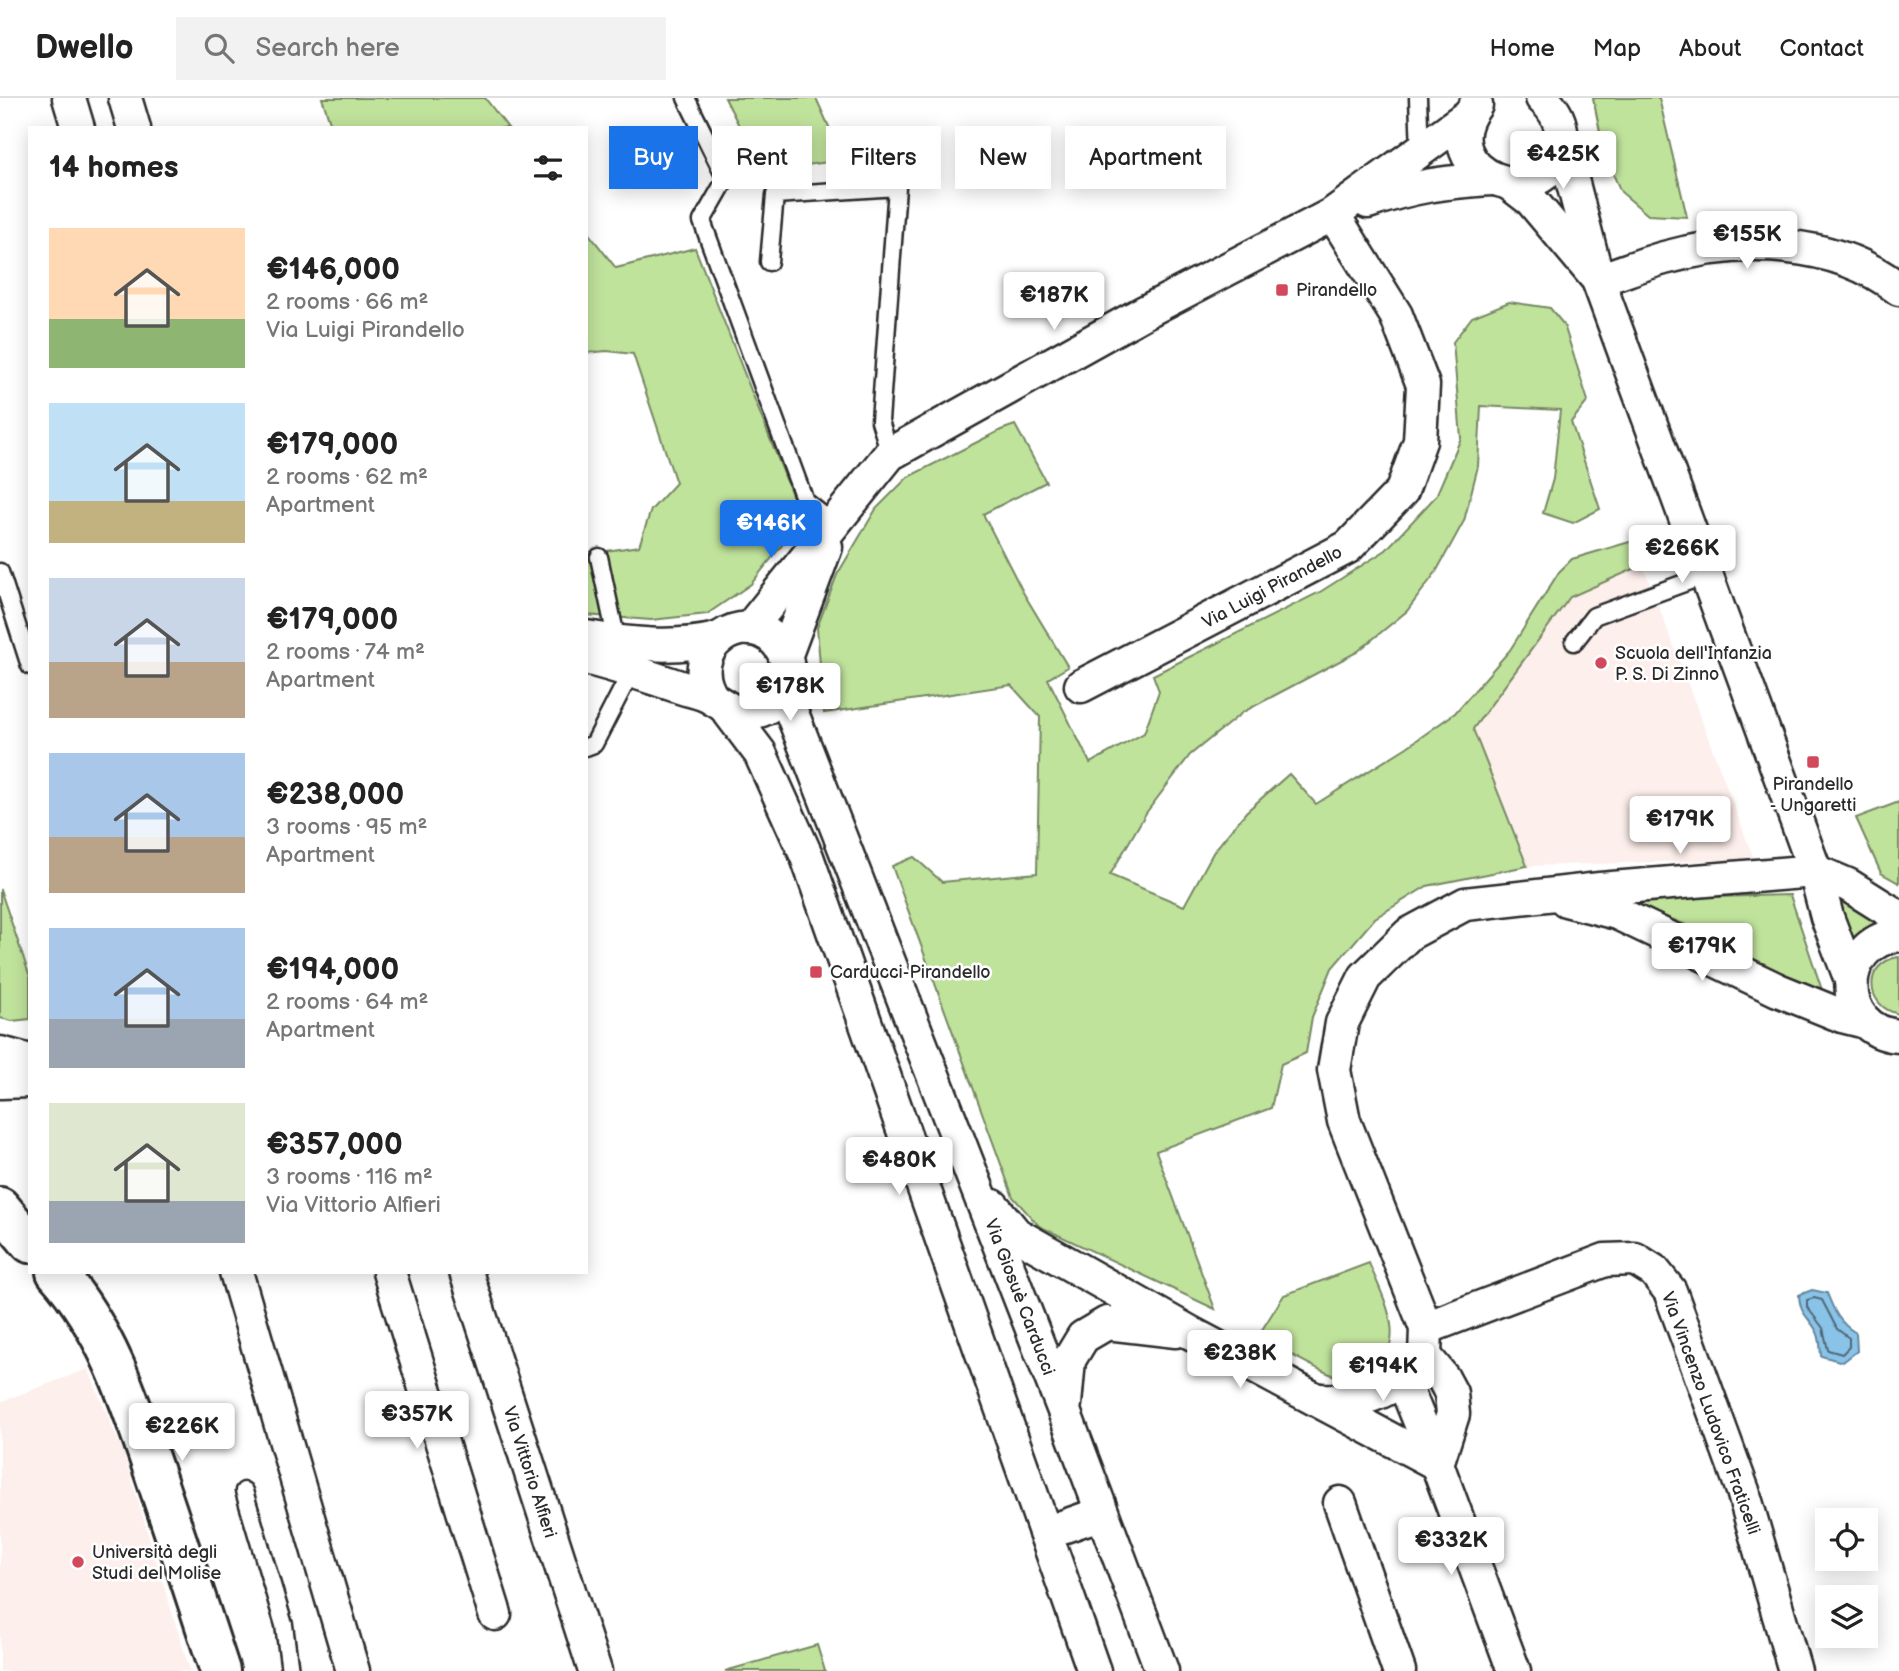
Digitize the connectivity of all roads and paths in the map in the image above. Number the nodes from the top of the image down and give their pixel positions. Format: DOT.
graph roads {
  1 [pos="69,98"];
  2 [pos="125,98"];
  3 [pos="686,98"];
  4 [pos="1418,98"];
  5 [pos="1478,103"];
  6 [pos="1554,113"];
  7 [pos="77,126"];
  8 [pos="133,126"];
  9 [pos="1420,152"];
  10 [pos="1501,181"];
  11 [pos="1333,214"];
  12 [pos="769,262"];
  13 [pos="1598,280"];
  14 [pos="1899,289"];
  15 [pos="890,454"];
  16 [pos="834,524"];
  17 [pos="599,557"];
  18 [pos="0,572"];
  19 [pos="1706,575"];
  20 [pos="749,629"];
  21 [pos="588,636"];
  22 [pos="717,639"];
  23 [pos="617,642"];
  24 [pos="1574,642"];
  25 [pos="785,657"];
  26 [pos="588,659"];
  27 [pos="28,660"];
  28 [pos="632,670"];
  29 [pos="1081,686"];
  30 [pos="783,690"];
  31 [pos="719,703"];
  32 [pos="588,746"];
  33 [pos="1815,871"];
  34 [pos="1551,896"];
  35 [pos="1899,918"];
  36 [pos="1899,935"];
  37 [pos="1851,979"];
  38 [pos="1886,1034"];
  39 [pos="0,1053"];
  40 [pos="28,1061"];
  41 [pos="28,1081"];
  42 [pos="0,1082"];
  43 [pos="977,1186"];
  44 [pos="237,1274"];
  45 [pos="389,1274"];
  46 [pos="467,1274"];
  47 [pos="65,1278"];
  48 [pos="1191,1333"];
  49 [pos="1426,1342"];
  50 [pos="1402,1380"];
  51 [pos="1314,1400"];
  52 [pos="1064,1411"];
  53 [pos="1437,1464"];
  54 [pos="244,1491"];
  55 [pos="1340,1503"];
  56 [pos="1102,1513"];
  57 [pos="1045,1533"];
  58 [pos="495,1614"];
  59 [pos="220,1671"];
  60 [pos="290,1671"];
  61 [pos="353,1671"];
  62 [pos="595,1671"];
  63 [pos="1094,1671"];
  64 [pos="1162,1671"];
  65 [pos="1399,1671"];
  66 [pos="1514,1671"];
  67 [pos="1795,1671"];
  1 -- 7 [label="street"];
  2 -- 8 [label="street"];
  3 -- 16 [label="lane"];
  4 -- 9 [label="lane"];
  5 -- 9 [label="street"];
  5 -- 10 [label="street"];
  6 -- 10 [label="street"];
  6 -- 13 [label="street"];
  9 -- 11 [label="street"];
  10 -- 11 [label="street"];
  10 -- 13 [label="street"];
  11 -- 15 [label="street"];
  11 -- 29 [label="street, Via Luigi Pirandello"];
  12 -- 15 [label="lane"];
  13 -- 14 [label="street"];
  13 -- 19 [label="street"];
  15 -- 16 [label="street"];
  16 -- 20 [label="street"];
  16 -- 25 [label="street"];
  17 -- 23 [label="lane"];
  18 -- 27 [label="lane"];
  19 -- 24 [label="lane"];
  19 -- 33 [label="street"];
  20 -- 22 [label="street"];
  20 -- 25 [label="street"];
  21 -- 23 [label="street"];
  22 -- 23 [label="street"];
  22 -- 31 [label="street"];
  25 -- 30 [label="street"];
  26 -- 28 [label="street"];
  28 -- 31 [label="street"];
  28 -- 32 [label="lane"];
  30 -- 31 [label="street"];
  30 -- 43 [label="street, Via Giosuè Carducci"];
  31 -- 57 [label="street"];
  33 -- 34 [label="street"];
  33 -- 35 [label="street"];
  33 -- 37 [label="street"];
  34 -- 38 [label="street"];
  34 -- 49 [label="street"];
  36 -- 37 [label="street"];
  37 -- 38 [label="street"];
  39 -- 40 [label="street"];
  41 -- 42 [label="street"];
  43 -- 48 [label="street"];
  43 -- 52 [label="street, Via Giosuè Carducci"];
  44 -- 61 [label="street"];
  45 -- 58 [label="street"];
  46 -- 62 [label="street, Via Vittorio Alfieri"];
  47 -- 59 [label="street"];
  48 -- 51 [label="street"];
  48 -- 52 [label="street"];
  49 -- 50 [label="street"];
  49 -- 53 [label="street"];
  49 -- 67 [label="street, Via Vincenzo Ludovico Fraticelli"];
  50 -- 51 [label="street"];
  50 -- 53 [label="street"];
  51 -- 53 [label="street"];
  52 -- 56 [label="street, Via Giosuè Carducci"];
  53 -- 66 [label="street"];
  54 -- 60 [label="lane"];
  55 -- 65 [label="street"];
  56 -- 57 [label="street"];
  56 -- 64 [label="street, Via Giosuè Carducci"];
  57 -- 63 [label="street"];
}
